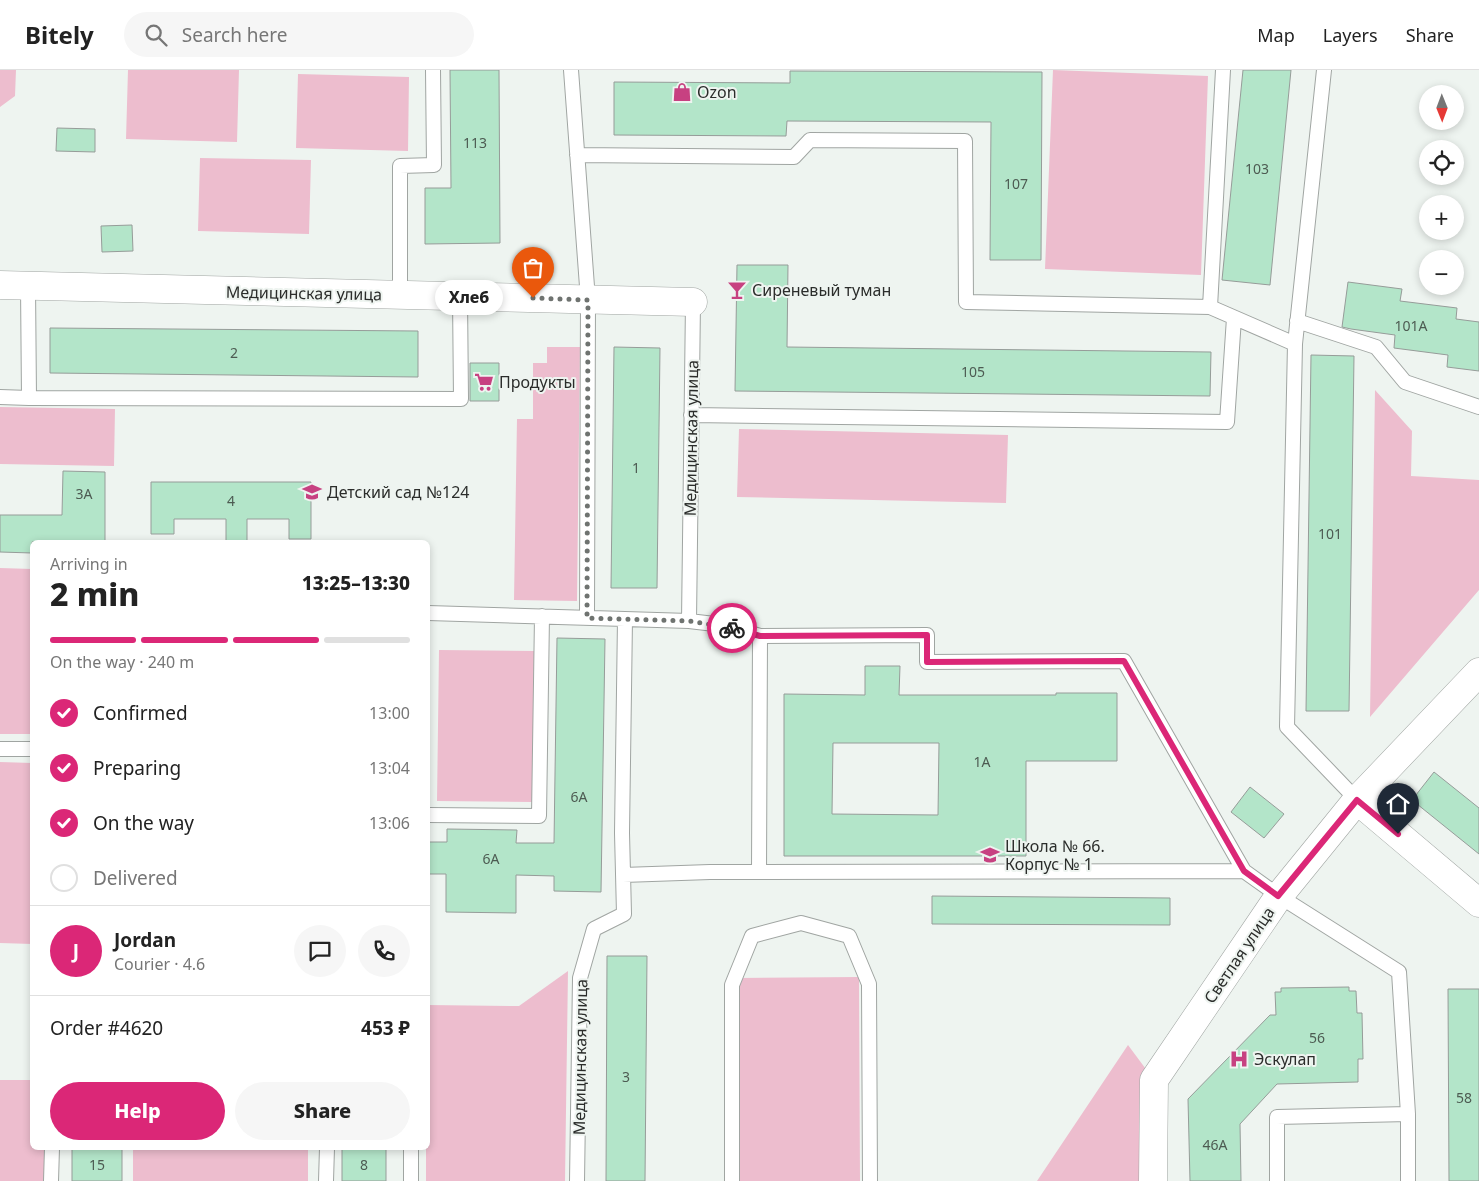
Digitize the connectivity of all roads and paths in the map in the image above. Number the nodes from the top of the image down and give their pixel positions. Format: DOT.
graph roads {
  1 [pos="433,70"];
  2 [pos="571,70"];
  3 [pos="1224,70"];
  4 [pos="1324,70"];
  5 [pos="577,155"];
  6 [pos="0,285"];
  7 [pos="28,286"];
  8 [pos="400,295"];
  9 [pos="460,297"];
  10 [pos="588,300"];
  11 [pos="693,302"];
  12 [pos="1210,308"];
  13 [pos="1234,318"];
  14 [pos="1297,321"];
  15 [pos="1295,344"];
  16 [pos="0,397"];
  17 [pos="29,398"];
  18 [pos="1479,407"];
  19 [pos="691,415"];
  20 [pos="430,613"];
  21 [pos="542,616"];
  22 [pos="587,618"];
  23 [pos="625,619"];
  24 [pos="689,621"];
  25 [pos="760,636"];
  26 [pos="1479,672"];
  27 [pos="0,749"];
  28 [pos="30,750"];
  29 [pos="1357,800"];
  30 [pos="430,815"];
  31 [pos="1244,871"];
  32 [pos="759,872"];
  33 [pos="623,875"];
  34 [pos="1278,896"];
  35 [pos="1479,903"];
  36 [pos="1408,1114"];
  37 [pos="52,1150"];
  38 [pos="327,1150"];
  39 [pos="411,1150"];
  40 [pos="51,1181"];
  41 [pos="326,1181"];
  42 [pos="411,1181"];
  43 [pos="577,1181"];
  44 [pos="732,1181"];
  45 [pos="870,1181"];
  46 [pos="1153,1181"];
  47 [pos="1277,1181"];
  48 [pos="1408,1181"];
  1 -- 8 [label="lane"];
  2 -- 5 [label="lane"];
  3 -- 12 [label="lane"];
  4 -- 14 [label="lane"];
  5 -- 10 [label="lane"];
  5 -- 12 [label="lane"];
  6 -- 7 [label="street, Медицинская улица"];
  7 -- 8 [label="street, Медицинская улица"];
  7 -- 17 [label="lane"];
  8 -- 9 [label="street, Медицинская улица"];
  9 -- 10 [label="street, Медицинская улица"];
  9 -- 17 [label="lane"];
  10 -- 11 [label="street, Медицинская улица"];
  10 -- 22 [label="lane"];
  11 -- 19 [label="lane, Медицинская улица"];
  12 -- 13 [label="lane"];
  13 -- 15 [label="lane"];
  13 -- 19 [label="lane"];
  14 -- 15 [label="lane"];
  14 -- 18 [label="lane"];
  15 -- 29 [label="lane"];
  16 -- 17 [label="lane"];
  19 -- 24 [label="lane, Медицинская улица"];
  20 -- 21 [label="lane"];
  21 -- 22 [label="lane"];
  21 -- 30 [label="lane"];
  22 -- 23 [label="lane"];
  23 -- 24 [label="lane"];
  23 -- 33 [label="lane, Медицинская улица"];
  24 -- 25 [label="lane"];
  25 -- 31 [label="lane"];
  25 -- 32 [label="lane"];
  26 -- 29 [label="street, Светлая улица"];
  27 -- 28 [label="lane"];
  29 -- 34 [label="street, Светлая улица"];
  29 -- 35 [label="street"];
  31 -- 32 [label="lane"];
  31 -- 34 [label="lane"];
  32 -- 33 [label="lane"];
  33 -- 43 [label="lane, Медицинская улица"];
  34 -- 36 [label="lane"];
  34 -- 46 [label="street, Светлая улица"];
  36 -- 47 [label="lane"];
  36 -- 48 [label="lane"];
  37 -- 40 [label="lane"];
  38 -- 41 [label="lane"];
  39 -- 42 [label="lane"];
  44 -- 45 [label="lane"];
}
